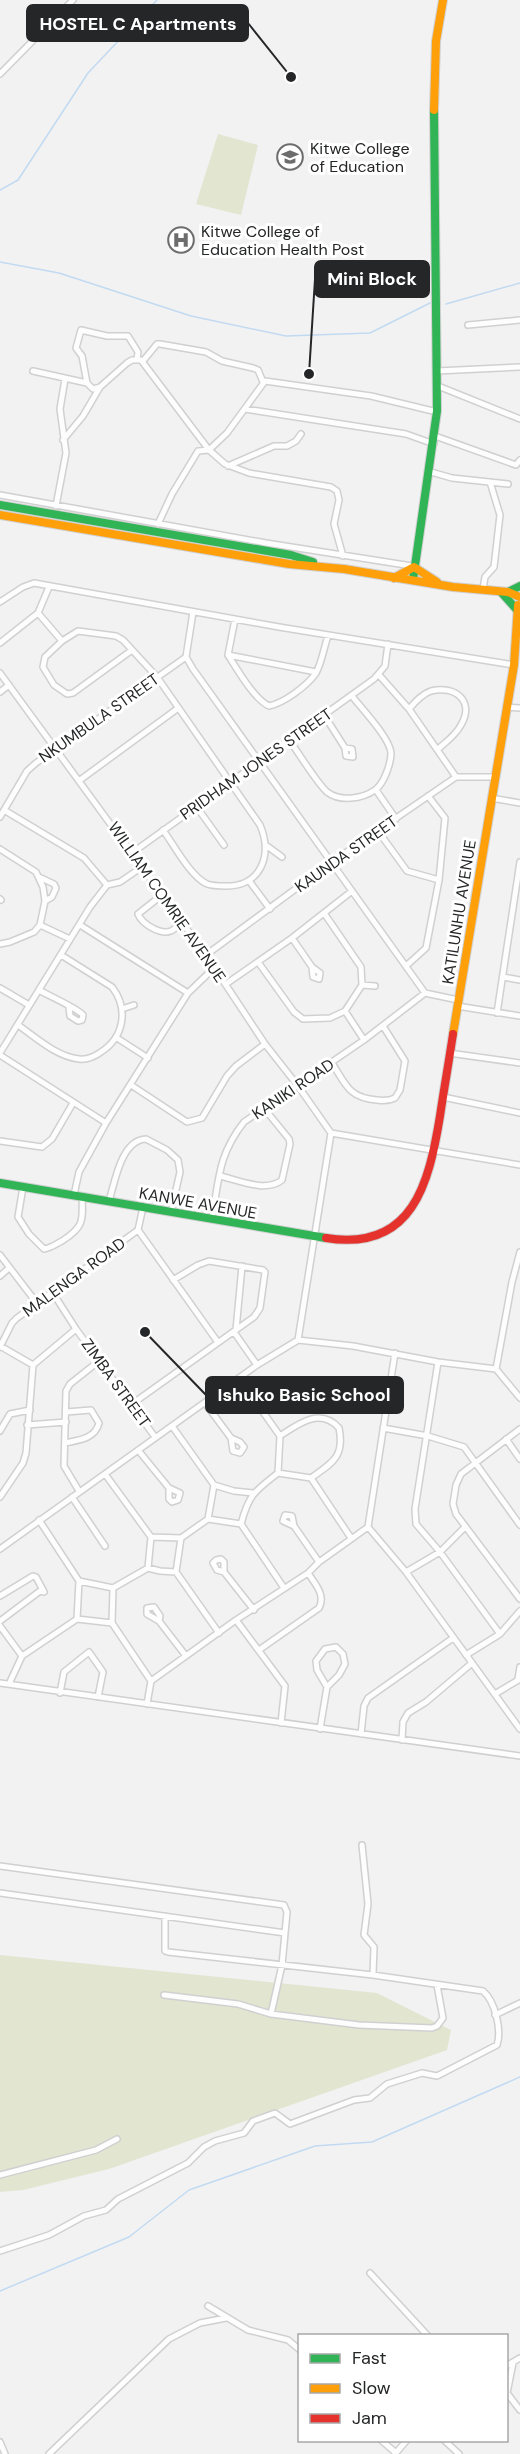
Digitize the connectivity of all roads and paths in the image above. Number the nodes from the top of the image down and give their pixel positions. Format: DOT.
graph roads {
  1 [pos="73,0"];
  2 [pos="443,0"];
  3 [pos="0,74"];
  4 [pos="520,320"];
  5 [pos="468,325"];
  6 [pos="140,360"];
  7 [pos="520,367"];
  8 [pos="33,371"];
  9 [pos="437,371"];
  10 [pos="65,379"];
  11 [pos="263,382"];
  12 [pos="87,383"];
  13 [pos="438,386"];
  14 [pos="100,387"];
  15 [pos="245,410"];
  16 [pos="437,412"];
  17 [pos="520,414"];
  18 [pos="510,415"];
  19 [pos="520,419"];
  20 [pos="301,434"];
  21 [pos="63,440"];
  22 [pos="434,440"];
  23 [pos="208,450"];
  24 [pos="520,460"];
  25 [pos="228,466"];
  26 [pos="431,472"];
  27 [pos="490,482"];
  28 [pos="508,484"];
  29 [pos="0,495"];
  30 [pos="0,505"];
  31 [pos="56,506"];
  32 [pos="0,515"];
  33 [pos="158,523"];
  34 [pos="159,532"];
  35 [pos="160,542"];
  36 [pos="343,556"];
  37 [pos="322,565"];
  38 [pos="414,567"];
  39 [pos="394,578"];
  40 [pos="413,580"];
  41 [pos="439,584"];
  42 [pos="520,586"];
  43 [pos="49,587"];
  44 [pos="483,589"];
  45 [pos="503,592"];
  46 [pos="520,597"];
  47 [pos="0,602"];
  48 [pos="519,609"];
  49 [pos="193,612"];
  50 [pos="38,613"];
  51 [pos="235,619"];
  52 [pos="328,636"];
  53 [pos="62,640"];
  54 [pos="0,644"];
  55 [pos="388,644"];
  56 [pos="132,650"];
  57 [pos="228,655"];
  58 [pos="186,657"];
  59 [pos="514,665"];
  60 [pos="316,672"];
  61 [pos="0,673"];
  62 [pos="379,675"];
  63 [pos="157,677"];
  64 [pos="9,685"];
  65 [pos="0,692"];
  66 [pos="352,696"];
  67 [pos="506,707"];
  68 [pos="520,708"];
  69 [pos="177,709"];
  70 [pos="409,709"];
  71 [pos="324,715"];
  72 [pos="289,740"];
  73 [pos="345,748"];
  74 [pos="54,749"];
  75 [pos="438,749"];
  76 [pos="260,760"];
  77 [pos="456,777"];
  78 [pos="495,777"];
  79 [pos="80,780"];
  80 [pos="230,783"];
  81 [pos="376,790"];
  82 [pos="428,796"];
  83 [pos="491,798"];
  84 [pos="520,803"];
  85 [pos="196,806"];
  86 [pos="4,810"];
  87 [pos="0,817"];
  88 [pos="396,819"];
  89 [pos="163,830"];
  90 [pos="378,831"];
  91 [pos="224,845"];
  92 [pos="267,846"];
  93 [pos="0,849"];
  94 [pos="132,853"];
  95 [pos="282,857"];
  96 [pos="332,862"];
  97 [pos="520,862"];
  98 [pos="142,867"];
  99 [pos="39,877"];
  100 [pos="439,880"];
  101 [pos="250,882"];
  102 [pos="107,885"];
  103 [pos="352,891"];
  104 [pos="162,895"];
  105 [pos="45,901"];
  106 [pos="270,909"];
  107 [pos="324,913"];
  108 [pos="183,923"];
  109 [pos="40,925"];
  110 [pos="80,925"];
  111 [pos="292,938"];
  112 [pos="70,939"];
  113 [pos="0,944"];
  114 [pos="61,955"];
  115 [pos="206,955"];
  116 [pos="258,962"];
  117 [pos="406,966"];
  118 [pos="215,967"];
  119 [pos="312,967"];
  120 [pos="503,977"];
  121 [pos="520,980"];
  122 [pos="226,984"];
  123 [pos="362,985"];
  124 [pos="375,986"];
  125 [pos="0,988"];
  126 [pos="39,990"];
  127 [pos="188,993"];
  128 [pos="425,993"];
  129 [pos="457,1003"];
  130 [pos="28,1005"];
  131 [pos="134,1005"];
  132 [pos="69,1007"];
  133 [pos="122,1009"];
  134 [pos="345,1011"];
  135 [pos="497,1013"];
  136 [pos="520,1017"];
  137 [pos="18,1024"];
  138 [pos="383,1026"];
  139 [pos="117,1038"];
  140 [pos="364,1040"];
  141 [pos="265,1044"];
  142 [pos="449,1053"];
  143 [pos="0,1054"];
  144 [pos="90,1058"];
  145 [pos="148,1058"];
  146 [pos="332,1063"];
  147 [pos="520,1063"];
  148 [pos="93,1066"];
  149 [pos="131,1084"];
  150 [pos="298,1086"];
  151 [pos="443,1097"];
  152 [pos="74,1103"];
  153 [pos="263,1107"];
  154 [pos="520,1113"];
  155 [pos="106,1123"];
  156 [pos="331,1133"];
  157 [pos="0,1141"];
  158 [pos="434,1150"];
  159 [pos="520,1166"];
  160 [pos="220,1176"];
  161 [pos="0,1183"];
  162 [pos="23,1187"];
  163 [pos="78,1196"];
  164 [pos="109,1201"];
  165 [pos="143,1207"];
  166 [pos="171,1212"];
  167 [pos="212,1219"];
  168 [pos="392,1228"];
  169 [pos="138,1230"];
  170 [pos="315,1237"];
  171 [pos="520,1252"];
  172 [pos="0,1255"];
  173 [pos="242,1266"];
  174 [pos="9,1268"];
  175 [pos="518,1269"];
  176 [pos="0,1276"];
  177 [pos="173,1280"];
  178 [pos="53,1293"];
  179 [pos="36,1302"];
  180 [pos="76,1329"];
  181 [pos="235,1331"];
  182 [pos="298,1340"];
  183 [pos="217,1341"];
  184 [pos="0,1347"];
  185 [pos="395,1353"];
  186 [pos="99,1361"];
  187 [pos="438,1362"];
  188 [pos="33,1365"];
  189 [pos="257,1365"];
  190 [pos="496,1369"];
  191 [pos="239,1378"];
  192 [pos="388,1394"];
  193 [pos="520,1398"];
  194 [pos="205,1403"];
  195 [pos="132,1404"];
  196 [pos="30,1410"];
  197 [pos="262,1410"];
  198 [pos="66,1412"];
  199 [pos="66,1422"];
  200 [pos="27,1425"];
  201 [pos="172,1426"];
  202 [pos="383,1428"];
  203 [pos="520,1429"];
  204 [pos="0,1431"];
  205 [pos="280,1436"];
  206 [pos="428,1436"];
  207 [pos="155,1437"];
  208 [pos="231,1438"];
  209 [pos="506,1439"];
  210 [pos="65,1443"];
  211 [pos="138,1450"];
  212 [pos="520,1459"];
  213 [pos="475,1462"];
  214 [pos="278,1473"];
  215 [pos="105,1474"];
  216 [pos="311,1478"];
  217 [pos="214,1485"];
  218 [pos="169,1488"];
  219 [pos="79,1491"];
  220 [pos="253,1493"];
  221 [pos="0,1497"];
  222 [pos="72,1497"];
  223 [pos="39,1520"];
  224 [pos="208,1520"];
  225 [pos="242,1524"];
  226 [pos="520,1525"];
  227 [pos="294,1526"];
  228 [pos="368,1527"];
  229 [pos="465,1527"];
  230 [pos="151,1537"];
  231 [pos="181,1538"];
  232 [pos="351,1538"];
  233 [pos="105,1546"];
  234 [pos="0,1549"];
  235 [pos="440,1552"];
  236 [pos="319,1562"];
  237 [pos="148,1568"];
  238 [pos="176,1572"];
  239 [pos="224,1572"];
  240 [pos="406,1572"];
  241 [pos="308,1573"];
  242 [pos="79,1581"];
  243 [pos="113,1588"];
  244 [pos="284,1588"];
  245 [pos="0,1596"];
  246 [pos="520,1599"];
  247 [pos="254,1610"];
  248 [pos="520,1611"];
  249 [pos="77,1619"];
  250 [pos="236,1620"];
  251 [pos="0,1621"];
  252 [pos="159,1621"];
  253 [pos="112,1623"];
  254 [pos="0,1626"];
  255 [pos="219,1633"];
  256 [pos="500,1634"];
  257 [pos="453,1638"];
  258 [pos="259,1650"];
  259 [pos="466,1655"];
  260 [pos="22,1656"];
  261 [pos="186,1656"];
  262 [pos="472,1663"];
  263 [pos="520,1667"];
  264 [pos="519,1679"];
  265 [pos="151,1681"];
  266 [pos="0,1683"];
  267 [pos="9,1684"];
  268 [pos="327,1687"];
  269 [pos="60,1693"];
  270 [pos="495,1694"];
  271 [pos="98,1697"];
  272 [pos="147,1704"];
  273 [pos="281,1723"];
  274 [pos="320,1729"];
  275 [pos="520,1729"];
  276 [pos="361,1734"];
  277 [pos="402,1740"];
  278 [pos="520,1756"];
  279 [pos="362,1845"];
  280 [pos="0,1866"];
  281 [pos="0,1893"];
  282 [pos="165,1916"];
  283 [pos="285,1933"];
  284 [pos="282,1965"];
  285 [pos="373,1975"];
  286 [pos="437,1984"];
  287 [pos="164,1995"];
  288 [pos="520,2003"];
  289 [pos="271,2014"];
  290 [pos="495,2015"];
  291 [pos="117,2139"];
  292 [pos="0,2175"];
  293 [pos="0,2251"];
  294 [pos="370,2273"];
  295 [pos="208,2306"];
  296 [pos="226,2318"];
  297 [pos="426,2334"];
  298 [pos="298,2348"];
  299 [pos="520,2358"];
  300 [pos="520,2364"];
  301 [pos="510,2366"];
  302 [pos="508,2384"];
  303 [pos="508,2394"];
  304 [pos="520,2410"];
  305 [pos="0,2442"];
  306 [pos="383,2442"];
  307 [pos="405,2442"];
  308 [pos="446,2442"];
  309 [pos="5,2454"];
  310 [pos="49,2454"];
  311 [pos="395,2454"];
  312 [pos="459,2454"];
  1 -- 3 [label="street"];
  2 -- 9 [label="main road"];
  4 -- 5 [label="street"];
  6 -- 11 [label="street"];
  6 -- 12 [label="street"];
  6 -- 14 [label="street"];
  6 -- 23 [label="street"];
  7 -- 9 [label="street"];
  8 -- 10 [label="street"];
  9 -- 13 [label="main road"];
  10 -- 12 [label="street"];
  10 -- 21 [label="street"];
  11 -- 15 [label="street"];
  11 -- 16 [label="street"];
  12 -- 14 [label="street"];
  13 -- 16 [label="main road"];
  13 -- 18 [label="street"];
  14 -- 21 [label="street"];
  15 -- 22 [label="street"];
  15 -- 23 [label="street"];
  16 -- 22 [label="main road"];
  17 -- 18 [label="street"];
  18 -- 19 [label="street"];
  20 -- 25 [label="street"];
  21 -- 31 [label="street"];
  22 -- 24 [label="street"];
  22 -- 26 [label="main road"];
  23 -- 25 [label="street"];
  23 -- 33 [label="street"];
  25 -- 36 [label="street"];
  26 -- 27 [label="street"];
  26 -- 38 [label="main road"];
  27 -- 28 [label="street"];
  27 -- 44 [label="street"];
  29 -- 31 [label="street"];
  30 -- 34 [label="main road"];
  31 -- 33 [label="street"];
  32 -- 35 [label="main road"];
  33 -- 34 [label="street"];
  33 -- 36 [label="street"];
  34 -- 35 [label="street"];
  34 -- 37 [label="main road"];
  35 -- 37 [label="main road"];
  36 -- 38 [label="street"];
  37 -- 39 [label="main road"];
  38 -- 39 [label="main road"];
  38 -- 40 [label="main road"];
  38 -- 41 [label="main road"];
  39 -- 40 [label="main road"];
  40 -- 41 [label="main road"];
  41 -- 44 [label="main road"];
  42 -- 45 [label="main road"];
  42 -- 46 [label="main road, KATILUNHU AVENUE"];
  43 -- 47 [label="street"];
  43 -- 49 [label="street"];
  43 -- 50 [label="street"];
  44 -- 45 [label="main road"];
  45 -- 46 [label="main road"];
  45 -- 48 [label="main road"];
  46 -- 48 [label="main road, KATILUNHU AVENUE"];
  48 -- 59 [label="main road, KATILUNHU AVENUE"];
  49 -- 51 [label="street"];
  49 -- 58 [label="street"];
  50 -- 53 [label="street"];
  50 -- 54 [label="street"];
  51 -- 52 [label="street"];
  51 -- 57 [label="street"];
  52 -- 55 [label="street"];
  52 -- 60 [label="street"];
  53 -- 56 [label="street"];
  53 -- 56 [label="street"];
  55 -- 59 [label="street"];
  55 -- 62 [label="street"];
  56 -- 63 [label="street"];
  57 -- 60 [label="street"];
  57 -- 60 [label="street"];
  58 -- 63 [label="street, NKUMBULA STREET"];
  58 -- 76 [label="street"];
  59 -- 67 [label="main road, KATILUNHU AVENUE"];
  61 -- 64 [label="street, WILLIAM COMRIE AVENUE"];
  62 -- 66 [label="street, PRIDHAM JONES STREET"];
  62 -- 70 [label="street"];
  63 -- 69 [label="street"];
  63 -- 74 [label="street, NKUMBULA STREET"];
  64 -- 65 [label="street"];
  64 -- 74 [label="street, WILLIAM COMRIE AVENUE"];
  66 -- 71 [label="street, PRIDHAM JONES STREET"];
  66 -- 81 [label="street"];
  67 -- 68 [label="street"];
  67 -- 78 [label="main road, KATILUNHU AVENUE"];
  69 -- 79 [label="street"];
  69 -- 80 [label="street"];
  70 -- 75 [label="street"];
  70 -- 75 [label="street"];
  71 -- 72 [label="street, PRIDHAM JONES STREET"];
  71 -- 73 [label="street"];
  72 -- 76 [label="street, PRIDHAM JONES STREET"];
  72 -- 81 [label="street"];
  74 -- 79 [label="street, WILLIAM COMRIE AVENUE"];
  74 -- 86 [label="street, NKUMBULA STREET"];
  75 -- 77 [label="street"];
  76 -- 80 [label="street, PRIDHAM JONES STREET"];
  76 -- 96 [label="street"];
  77 -- 78 [label="street"];
  77 -- 82 [label="street, KAUNDA STREET"];
  78 -- 83 [label="main road, KATILUNHU AVENUE"];
  79 -- 94 [label="street, WILLIAM COMRIE AVENUE"];
  80 -- 85 [label="street, PRIDHAM JONES STREET"];
  80 -- 92 [label="street"];
  81 -- 88 [label="street"];
  82 -- 88 [label="street, KAUNDA STREET"];
  82 -- 100 [label="street"];
  83 -- 84 [label="street"];
  83 -- 129 [label="main road, KATILUNHU AVENUE"];
  85 -- 89 [label="street, PRIDHAM JONES STREET"];
  85 -- 91 [label="street"];
  86 -- 87 [label="street, NKUMBULA STREET"];
  86 -- 102 [label="street"];
  88 -- 90 [label="street, KAUNDA STREET"];
  89 -- 94 [label="street, PRIDHAM JONES STREET"];
  89 -- 101 [label="street"];
  90 -- 96 [label="street, KAUNDA STREET"];
  90 -- 100 [label="street"];
  92 -- 95 [label="street"];
  92 -- 101 [label="street"];
  93 -- 99 [label="street"];
  94 -- 98 [label="street, WILLIAM COMRIE AVENUE"];
  96 -- 103 [label="street"];
  96 -- 106 [label="street, KAUNDA STREET"];
  97 -- 120 [label="street"];
  98 -- 102 [label="street"];
  98 -- 104 [label="street, WILLIAM COMRIE AVENUE"];
  99 -- 105 [label="street"];
  99 -- 105 [label="street"];
  100 -- 117 [label="street"];
  101 -- 106 [label="street"];
  102 -- 110 [label="street"];
  103 -- 107 [label="street"];
  103 -- 117 [label="street"];
  104 -- 108 [label="street, WILLIAM COMRIE AVENUE"];
  104 -- 108 [label="street"];
  105 -- 109 [label="street"];
  106 -- 115 [label="street, KAUNDA STREET"];
  107 -- 111 [label="street"];
  107 -- 123 [label="street"];
  108 -- 115 [label="street, WILLIAM COMRIE AVENUE"];
  109 -- 112 [label="street"];
  109 -- 113 [label="street"];
  110 -- 112 [label="street"];
  110 -- 127 [label="street"];
  111 -- 116 [label="street"];
  111 -- 119 [label="street"];
  112 -- 114 [label="street"];
  114 -- 126 [label="street"];
  114 -- 133 [label="street"];
  115 -- 118 [label="street, WILLIAM COMRIE AVENUE"];
  116 -- 122 [label="street"];
  116 -- 134 [label="street"];
  117 -- 128 [label="street"];
  118 -- 122 [label="street, WILLIAM COMRIE AVENUE"];
  118 -- 127 [label="street"];
  120 -- 121 [label="street"];
  120 -- 135 [label="street"];
  122 -- 141 [label="street, WILLIAM COMRIE AVENUE"];
  123 -- 124 [label="street"];
  123 -- 134 [label="street"];
  125 -- 130 [label="street"];
  126 -- 130 [label="street"];
  126 -- 132 [label="street"];
  127 -- 145 [label="street"];
  128 -- 129 [label="street"];
  128 -- 138 [label="street, KANIKI ROAD"];
  129 -- 135 [label="street"];
  129 -- 142 [label="main road, KATILUNHU AVENUE"];
  130 -- 137 [label="street"];
  131 -- 133 [label="street"];
  133 -- 139 [label="street"];
  134 -- 140 [label="street"];
  135 -- 136 [label="street"];
  137 -- 143 [label="street"];
  137 -- 144 [label="street"];
  138 -- 140 [label="street, KANIKI ROAD"];
  138 -- 146 [label="street"];
  139 -- 144 [label="street"];
  139 -- 145 [label="street"];
  140 -- 146 [label="street, KANIKI ROAD"];
  141 -- 149 [label="street"];
  141 -- 150 [label="street, WILLIAM COMRIE AVENUE"];
  142 -- 147 [label="street"];
  142 -- 151 [label="main road, KATILUNHU AVENUE"];
  143 -- 152 [label="street"];
  144 -- 148 [label="street"];
  145 -- 149 [label="street"];
  146 -- 150 [label="street, KANIKI ROAD"];
  149 -- 155 [label="street"];
  150 -- 153 [label="street, KANIKI ROAD"];
  150 -- 156 [label="street, WILLIAM COMRIE AVENUE"];
  151 -- 154 [label="street"];
  151 -- 158 [label="main road, KATILUNHU AVENUE"];
  152 -- 155 [label="street"];
  152 -- 157 [label="street"];
  153 -- 160 [label="street, KANIKI ROAD"];
  153 -- 160 [label="street"];
  155 -- 163 [label="street"];
  156 -- 158 [label="street"];
  156 -- 170 [label="street"];
  158 -- 159 [label="street"];
  158 -- 168 [label="main road, KATILUNHU AVENUE"];
  160 -- 167 [label="street, KANIKI ROAD"];
  161 -- 162 [label="main road, KANWE AVENUE"];
  162 -- 163 [label="main road, KANWE AVENUE"];
  162 -- 163 [label="street"];
  163 -- 164 [label="main road, KANWE AVENUE"];
  164 -- 165 [label="main road, KANWE AVENUE"];
  164 -- 166 [label="street"];
  165 -- 166 [label="main road, KANWE AVENUE"];
  165 -- 169 [label="street, MALENGA ROAD"];
  166 -- 167 [label="main road, KANWE AVENUE"];
  167 -- 170 [label="main road, KANWE AVENUE"];
  168 -- 170 [label="main road, KANWE AVENUE"];
  169 -- 177 [label="street"];
  169 -- 178 [label="street, MALENGA ROAD"];
  170 -- 182 [label="street"];
  171 -- 175 [label="street"];
  172 -- 174 [label="street"];
  173 -- 177 [label="street"];
  173 -- 181 [label="street"];
  173 -- 181 [label="street"];
  174 -- 176 [label="street"];
  174 -- 179 [label="street"];
  175 -- 190 [label="street"];
  177 -- 183 [label="street"];
  178 -- 179 [label="street, MALENGA ROAD"];
  178 -- 180 [label="street, ZIMBA STREET"];
  179 -- 184 [label="street, MALENGA ROAD"];
  180 -- 186 [label="street, ZIMBA STREET"];
  180 -- 188 [label="street"];
  181 -- 183 [label="street"];
  181 -- 189 [label="street"];
  182 -- 185 [label="street"];
  182 -- 189 [label="street"];
  183 -- 195 [label="street"];
  184 -- 188 [label="street"];
  185 -- 187 [label="street"];
  185 -- 192 [label="street"];
  186 -- 195 [label="street, ZIMBA STREET"];
  186 -- 198 [label="street"];
  187 -- 190 [label="street"];
  187 -- 206 [label="street"];
  188 -- 196 [label="street"];
  189 -- 191 [label="street"];
  190 -- 193 [label="street"];
  191 -- 194 [label="street"];
  191 -- 197 [label="street"];
  192 -- 197 [label="street"];
  192 -- 202 [label="street"];
  194 -- 201 [label="street"];
  194 -- 208 [label="street"];
  195 -- 207 [label="street, ZIMBA STREET"];
  196 -- 200 [label="street"];
  196 -- 204 [label="street"];
  197 -- 205 [label="street"];
  198 -- 199 [label="street"];
  198 -- 210 [label="street"];
  199 -- 200 [label="street"];
  199 -- 210 [label="street"];
  200 -- 221 [label="street"];
  201 -- 207 [label="street"];
  201 -- 217 [label="street"];
  202 -- 206 [label="street"];
  202 -- 228 [label="street"];
  203 -- 209 [label="street"];
  205 -- 214 [label="street"];
  205 -- 216 [label="street"];
  206 -- 213 [label="street"];
  206 -- 235 [label="street"];
  207 -- 211 [label="street"];
  209 -- 212 [label="street"];
  209 -- 213 [label="street"];
  210 -- 219 [label="street"];
  211 -- 215 [label="street"];
  211 -- 218 [label="street"];
  213 -- 226 [label="street"];
  213 -- 229 [label="street"];
  214 -- 216 [label="street"];
  214 -- 220 [label="street"];
  215 -- 219 [label="street"];
  215 -- 230 [label="street"];
  216 -- 232 [label="street"];
  217 -- 220 [label="street"];
  217 -- 224 [label="street"];
  219 -- 222 [label="street"];
  220 -- 225 [label="street"];
  222 -- 223 [label="street"];
  222 -- 233 [label="street"];
  223 -- 234 [label="street"];
  223 -- 242 [label="street"];
  224 -- 225 [label="street"];
  224 -- 231 [label="street"];
  225 -- 244 [label="street"];
  227 -- 236 [label="street"];
  228 -- 232 [label="street"];
  228 -- 240 [label="street"];
  229 -- 235 [label="street"];
  229 -- 246 [label="street"];
  230 -- 231 [label="street"];
  230 -- 237 [label="street"];
  231 -- 238 [label="street"];
  232 -- 236 [label="street"];
  235 -- 240 [label="street"];
  235 -- 256 [label="street"];
  236 -- 241 [label="street"];
  237 -- 238 [label="street"];
  237 -- 243 [label="street"];
  238 -- 255 [label="street"];
  239 -- 247 [label="street"];
  240 -- 257 [label="street"];
  241 -- 244 [label="street"];
  241 -- 258 [label="street"];
  242 -- 243 [label="street"];
  242 -- 249 [label="street"];
  243 -- 253 [label="street"];
  244 -- 247 [label="street"];
  245 -- 251 [label="street"];
  247 -- 250 [label="street"];
  248 -- 256 [label="street"];
  249 -- 253 [label="street"];
  249 -- 260 [label="street"];
  250 -- 255 [label="street"];
  250 -- 258 [label="street"];
  252 -- 261 [label="street"];
  253 -- 265 [label="street"];
  254 -- 260 [label="street"];
  255 -- 261 [label="street"];
  256 -- 259 [label="street"];
  257 -- 259 [label="street"];
  257 -- 276 [label="street"];
  258 -- 273 [label="street"];
  259 -- 262 [label="street"];
  260 -- 267 [label="street"];
  261 -- 265 [label="street"];
  262 -- 270 [label="street"];
  262 -- 277 [label="street"];
  263 -- 264 [label="street"];
  264 -- 270 [label="street"];
  265 -- 272 [label="street"];
  266 -- 267 [label="street"];
  267 -- 269 [label="street"];
  268 -- 268 [label="street"];
  268 -- 274 [label="street"];
  269 -- 271 [label="street"];
  269 -- 271 [label="street"];
  270 -- 275 [label="street"];
  271 -- 272 [label="street"];
  272 -- 273 [label="street"];
  273 -- 274 [label="street"];
  274 -- 276 [label="street"];
  276 -- 277 [label="street"];
  277 -- 278 [label="street"];
  279 -- 285 [label="street"];
  280 -- 283 [label="street"];
  281 -- 282 [label="street"];
  282 -- 283 [label="street"];
  282 -- 284 [label="street"];
  283 -- 284 [label="street"];
  284 -- 285 [label="street"];
  284 -- 289 [label="street"];
  285 -- 286 [label="street"];
  286 -- 289 [label="street"];
  286 -- 290 [label="street"];
  287 -- 289 [label="street"];
  288 -- 290 [label="street"];
  290 -- 293 [label="street"];
  291 -- 292 [label="street"];
  294 -- 297 [label="street"];
  295 -- 296 [label="street"];
  296 -- 298 [label="street"];
  296 -- 310 [label="street"];
  299 -- 301 [label="street"];
  300 -- 301 [label="street"];
  301 -- 302 [label="street"];
  303 -- 304 [label="street"];
  305 -- 309 [label="street"];
  306 -- 311 [label="street"];
  307 -- 311 [label="street"];
  308 -- 312 [label="street"];
}
